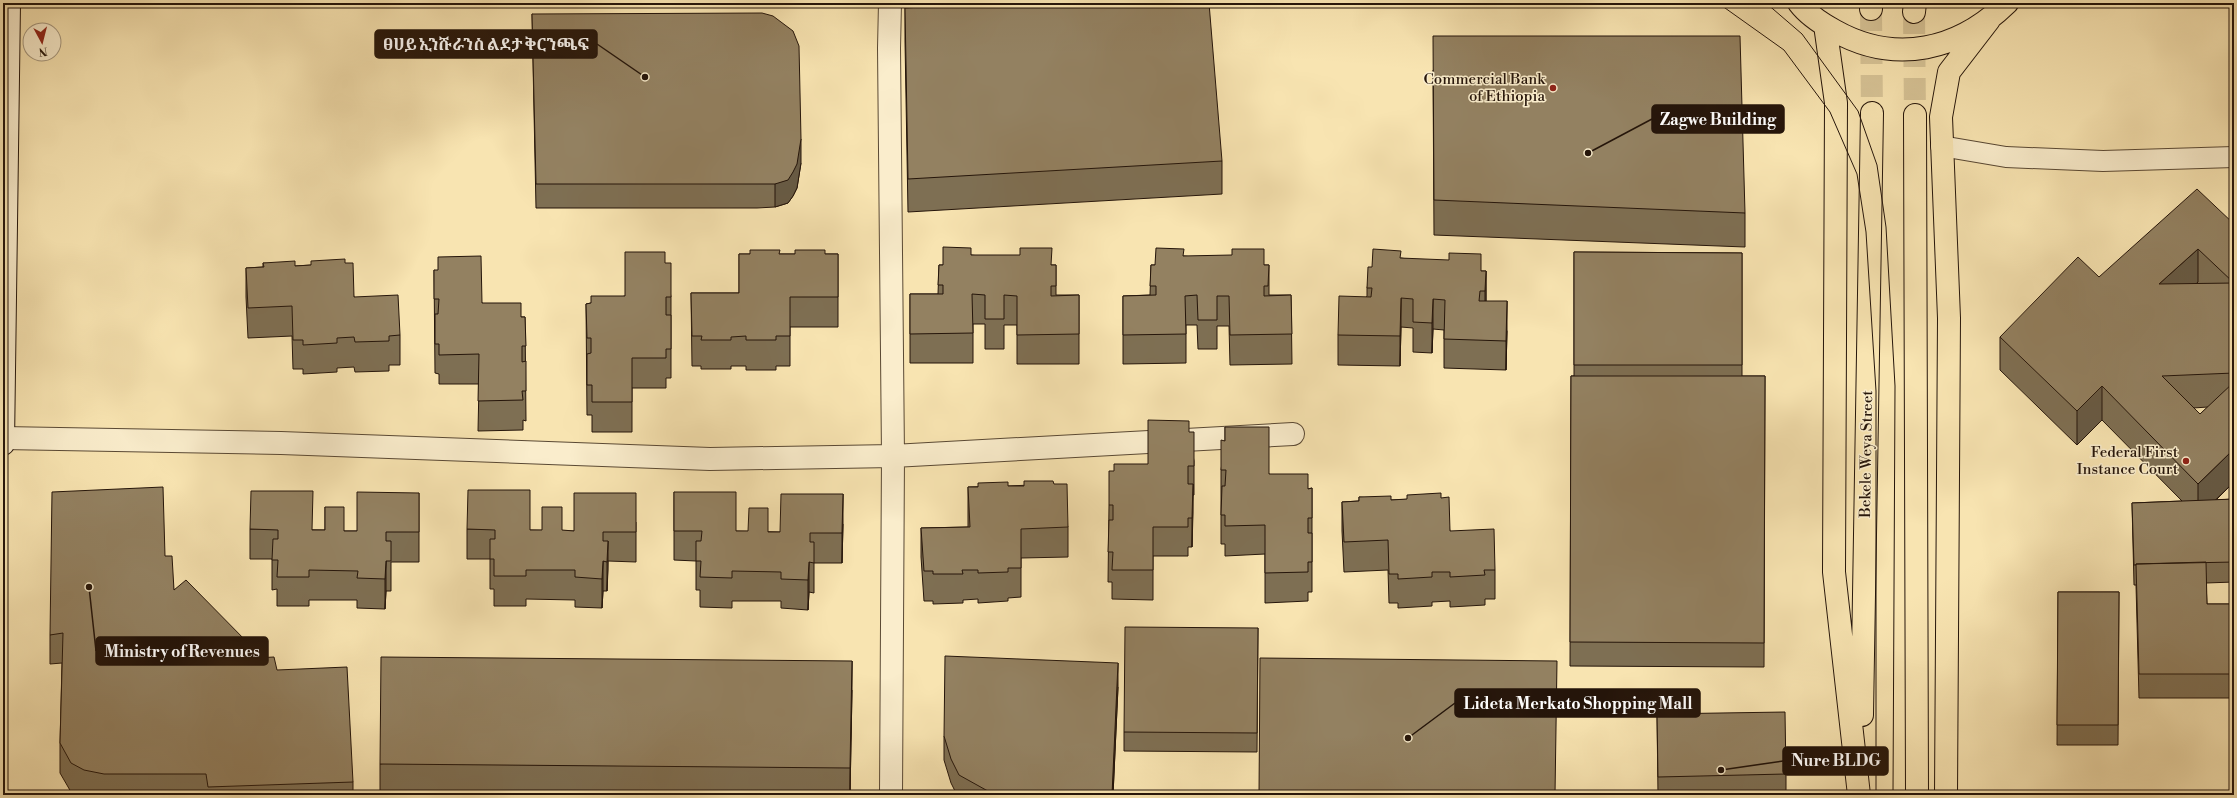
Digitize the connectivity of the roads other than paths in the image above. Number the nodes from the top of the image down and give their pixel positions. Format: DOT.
graph roads {
  1 [pos="9,3"];
  2 [pos="890,3"];
  3 [pos="2007,3"];
  4 [pos="1797,5"];
  5 [pos="1989,20"];
  6 [pos="1825,25"];
  7 [pos="1872,113"];
  8 [pos="1914,115"];
  9 [pos="1941,146"];
  10 [pos="2234,157"];
  11 [pos="1293,434"];
  12 [pos="3,438"];
  13 [pos="3,444"];
  14 [pos="893,456"];
  15 [pos="891,795"];
  16 [pos="1860,795"];
  17 [pos="1917,795"];
  18 [pos="1946,795"];
  1 -- 12 [label="street"];
  2 -- 14 [label="street"];
  3 -- 5 [label="main road"];
  4 -- 6 [label="main road"];
  5 -- 6 [label="main road"];
  5 -- 9 [label="main road"];
  6 -- 16 [label="main road"];
  7 -- 16 [label="main road, Bekele Weya Street"];
  8 -- 17 [label="main road"];
  9 -- 10 [label="lane"];
  9 -- 18 [label="main road"];
  11 -- 14 [label="street"];
  12 -- 13 [label="street"];
  12 -- 14 [label="street"];
  14 -- 15 [label="street"];
}
